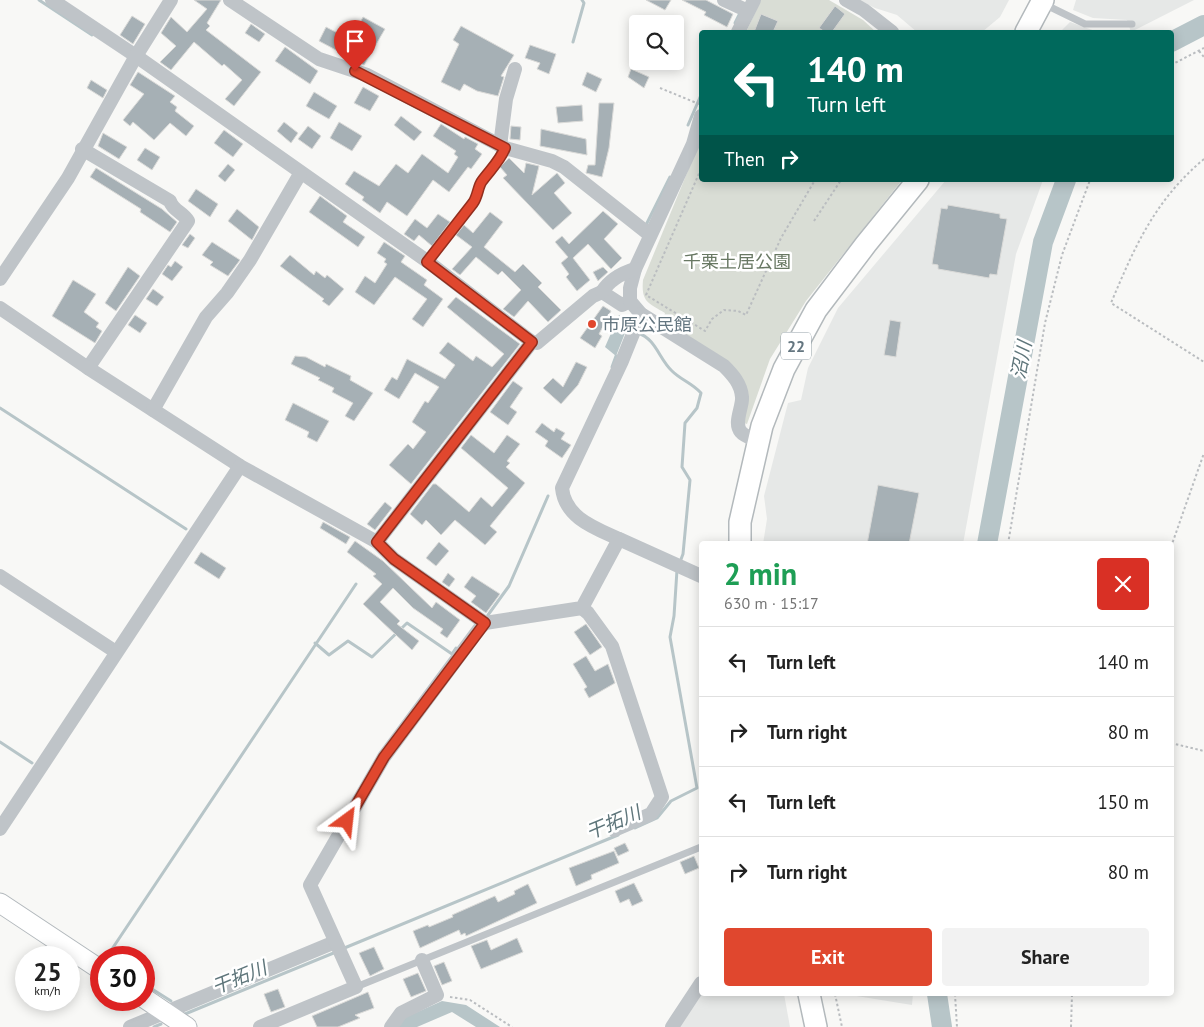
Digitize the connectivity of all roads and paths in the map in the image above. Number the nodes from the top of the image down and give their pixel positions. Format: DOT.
graph roads {
  1 [pos="52,0"];
  2 [pos="171,0"];
  3 [pos="230,0"];
  4 [pos="724,0"];
  5 [pos="846,0"];
  6 [pos="1042,1"];
  7 [pos="751,6"];
  8 [pos="1132,24"];
  9 [pos="739,30"];
  10 [pos="889,30"];
  11 [pos="1027,30"];
  12 [pos="1204,48"];
  13 [pos="1199,51"];
  14 [pos="136,56"];
  15 [pos="1204,57"];
  16 [pos="1174,64"];
  17 [pos="515,69"];
  18 [pos="660,88"];
  19 [pos="699,108"];
  20 [pos="699,118"];
  21 [pos="502,147"];
  22 [pos="82,149"];
  23 [pos="1204,160"];
  24 [pos="300,174"];
  25 [pos="699,174"];
  26 [pos="814,182"];
  27 [pos="840,182"];
  28 [pos="916,182"];
  29 [pos="1089,182"];
  30 [pos="814,221"];
  31 [pos="650,235"];
  32 [pos="427,262"];
  33 [pos="635,269"];
  34 [pos="0,279"];
  35 [pos="602,292"];
  36 [pos="630,301"];
  37 [pos="0,308"];
  38 [pos="641,314"];
  39 [pos="532,342"];
  40 [pos="1204,362"];
  41 [pos="88,368"];
  42 [pos="153,410"];
  43 [pos="758,441"];
  44 [pos="1204,453"];
  45 [pos="240,466"];
  46 [pos="619,540"];
  47 [pos="740,541"];
  48 [pos="1009,541"];
  49 [pos="1173,541"];
  50 [pos="377,542"];
  51 [pos="699,575"];
  52 [pos="0,576"];
  53 [pos="582,608"];
  54 [pos="485,623"];
  55 [pos="116,652"];
  56 [pos="1174,744"];
  57 [pos="1204,751"];
  58 [pos="0,829"];
  59 [pos="614,830"];
  60 [pos="699,848"];
  61 [pos="0,903"];
  62 [pos="337,948"];
  63 [pos="422,960"];
  64 [pos="90,963"];
  65 [pos="699,986"];
  66 [pos="356,987"];
  67 [pos="436,995"];
  68 [pos="809,996"];
  69 [pos="835,996"];
  70 [pos="955,996"];
  71 [pos="1072,996"];
  72 [pos="155,1005"];
  73 [pos="165,1012"];
  74 [pos="130,1027"];
  75 [pos="187,1027"];
  76 [pos="260,1027"];
  77 [pos="391,1027"];
  78 [pos="512,1027"];
  79 [pos="672,1027"];
  80 [pos="816,1027"];
  81 [pos="842,1027"];
  82 [pos="957,1027"];
  83 [pos="1071,1027"];
  1 -- 14 [label="street"];
  2 -- 14 [label="street"];
  3 -- 21 [label="street"];
  4 -- 7 [label="street"];
  5 -- 10 [label="street"];
  6 -- 8 [label="lane"];
  6 -- 11 [label="main road"];
  7 -- 9 [label="street"];
  12 -- 13 [label="path"];
  13 -- 15 [label="path"];
  13 -- 16 [label="path"];
  14 -- 22 [label="street"];
  14 -- 24 [label="street"];
  17 -- 21 [label="street"];
  18 -- 19 [label="path"];
  20 -- 31 [label="street"];
  21 -- 31 [label="street"];
  21 -- 32 [label="lane"];
  22 -- 34 [label="street"];
  22 -- 41 [label="street"];
  23 -- 40 [label="path"];
  24 -- 32 [label="street"];
  24 -- 42 [label="street"];
  25 -- 26 [label="path"];
  27 -- 30 [label="path"];
  28 -- 43 [label="main road, 22"];
  29 -- 48 [label="path"];
  31 -- 33 [label="street"];
  32 -- 39 [label="street"];
  33 -- 35 [label="street"];
  33 -- 36 [label="street"];
  35 -- 36 [label="street"];
  35 -- 39 [label="street"];
  36 -- 38 [label="street"];
  37 -- 41 [label="street"];
  38 -- 43 [label="street"];
  38 -- 46 [label="street"];
  39 -- 50 [label="street"];
  41 -- 42 [label="street"];
  42 -- 45 [label="street"];
  43 -- 47 [label="main road, 22"];
  44 -- 49 [label="path"];
  45 -- 50 [label="street"];
  45 -- 55 [label="street"];
  46 -- 51 [label="street"];
  46 -- 53 [label="street"];
  50 -- 54 [label="street"];
  52 -- 55 [label="street"];
  53 -- 54 [label="street"];
  53 -- 59 [label="street"];
  54 -- 62 [label="street"];
  55 -- 58 [label="street"];
  56 -- 57 [label="path"];
  60 -- 63 [label="lane"];
  61 -- 64 [label="street"];
  62 -- 66 [label="street"];
  62 -- 73 [label="street"];
  63 -- 66 [label="lane"];
  63 -- 67 [label="street"];
  65 -- 79 [label="street"];
  66 -- 76 [label="street"];
  67 -- 77 [label="street"];
  67 -- 78 [label="path"];
  68 -- 80 [label="main road"];
  69 -- 81 [label="path"];
  70 -- 82 [label="path"];
  71 -- 83 [label="path"];
  72 -- 73 [label="street"];
  73 -- 74 [label="street"];
  73 -- 75 [label="street"];
}
